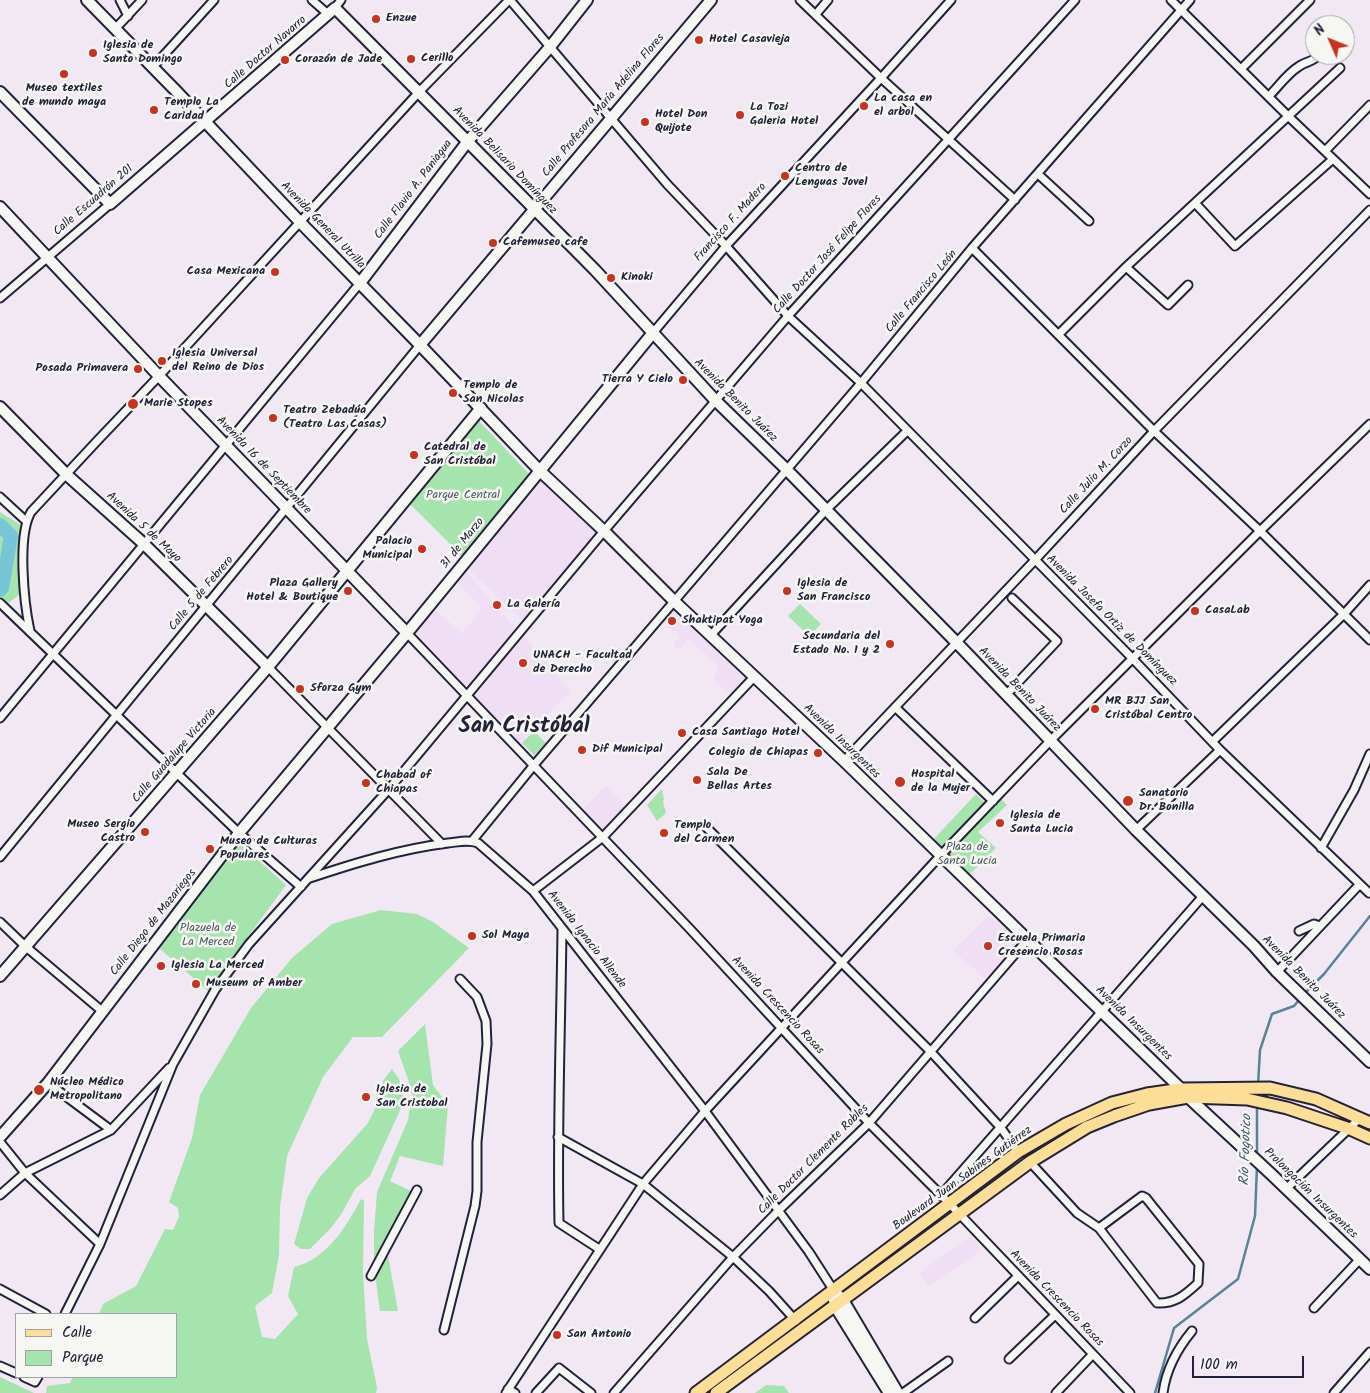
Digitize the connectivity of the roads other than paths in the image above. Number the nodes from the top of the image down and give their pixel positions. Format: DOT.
graph roads {
  1 [pos="87,0"];
  2 [pos="120,0"];
  3 [pos="142,0"];
  4 [pos="214,0"];
  5 [pos="312,0"];
  6 [pos="509,0"];
  7 [pos="587,0"];
  8 [pos="711,0"];
  9 [pos="800,0"];
  10 [pos="828,0"];
  11 [pos="951,0"];
  12 [pos="1075,0"];
  13 [pos="1171,0"];
  14 [pos="1190,0"];
  15 [pos="1310,0"];
  16 [pos="335,8"];
  17 [pos="1181,10"];
  18 [pos="816,14"];
  19 [pos="128,16"];
  20 [pos="115,29"];
  21 [pos="550,47"];
  22 [pos="1305,63"];
  23 [pos="153,67"];
  24 [pos="1340,68"];
  25 [pos="1241,69"];
  26 [pos="881,78"];
  27 [pos="419,92"];
  28 [pos="2,96"];
  29 [pos="1269,96"];
  30 [pos="1370,105"];
  31 [pos="1288,116"];
  32 [pos="610,118"];
  33 [pos="204,122"];
  34 [pos="948,138"];
  35 [pos="468,141"];
  36 [pos="1324,150"];
  37 [pos="1333,159"];
  38 [pos="1038,174"];
  39 [pos="1370,194"];
  40 [pos="1015,200"];
  41 [pos="1195,202"];
  42 [pos="110,204"];
  43 [pos="0,207"];
  44 [pos="533,208"];
  45 [pos="1370,210"];
  46 [pos="1089,221"];
  47 [pos="300,222"];
  48 [pos="726,246"];
  49 [pos="972,248"];
  50 [pos="47,258"];
  51 [pos="1126,267"];
  52 [pos="360,283"];
  53 [pos="1188,285"];
  54 [pos="0,298"];
  55 [pos="788,316"];
  56 [pos="652,334"];
  57 [pos="1059,334"];
  58 [pos="420,344"];
  59 [pos="159,376"];
  60 [pos="861,384"];
  61 [pos="716,400"];
  62 [pos="0,407"];
  63 [pos="481,408"];
  64 [pos="1370,424"];
  65 [pos="907,431"];
  66 [pos="1154,431"];
  67 [pos="225,445"];
  68 [pos="786,469"];
  69 [pos="539,470"];
  70 [pos="67,475"];
  71 [pos="0,497"];
  72 [pos="287,508"];
  73 [pos="826,510"];
  74 [pos="26,521"];
  75 [pos="604,531"];
  76 [pos="1260,531"];
  77 [pos="144,544"];
  78 [pos="1035,560"];
  79 [pos="347,572"];
  80 [pos="1370,585"];
  81 [pos="1012,598"];
  82 [pos="674,602"];
  83 [pos="1,604"];
  84 [pos="207,606"];
  85 [pos="1344,614"];
  86 [pos="30,631"];
  87 [pos="407,633"];
  88 [pos="711,635"];
  89 [pos="1370,640"];
  90 [pos="956,642"];
  91 [pos="53,654"];
  92 [pos="1132,658"];
  93 [pos="268,667"];
  94 [pos="754,677"];
  95 [pos="1006,695"];
  96 [pos="467,696"];
  97 [pos="895,707"];
  98 [pos="116,714"];
  99 [pos="0,718"];
  100 [pos="328,728"];
  101 [pos="1050,741"];
  102 [pos="1213,741"];
  103 [pos="1220,750"];
  104 [pos="1370,754"];
  105 [pos="844,761"];
  106 [pos="534,765"];
  107 [pos="177,773"];
  108 [pos="389,789"];
  109 [pos="993,801"];
  110 [pos="707,828"];
  111 [pos="1136,830"];
  112 [pos="240,833"];
  113 [pos="603,837"];
  114 [pos="472,841"];
  115 [pos="442,844"];
  116 [pos="1321,848"];
  117 [pos="940,856"];
  118 [pos="0,857"];
  119 [pos="310,878"];
  120 [pos="1359,884"];
  121 [pos="300,887"];
  122 [pos="533,891"];
  123 [pos="1369,893"];
  124 [pos="1203,896"];
  125 [pos="0,922"];
  126 [pos="1320,926"];
  127 [pos="562,928"];
  128 [pos="1299,931"];
  129 [pos="1028,939"];
  130 [pos="25,946"];
  131 [pos="842,963"];
  132 [pos="1277,972"];
  133 [pos="0,976"];
  134 [pos="460,979"];
  135 [pos="102,1011"];
  136 [pos="1102,1011"];
  137 [pos="782,1028"];
  138 [pos="932,1052"];
  139 [pos="1370,1062"];
  140 [pos="173,1064"];
  141 [pos="48,1083"];
  142 [pos="1185,1093"];
  143 [pos="705,1111"];
  144 [pos="1365,1120"];
  145 [pos="869,1123"];
  146 [pos="1001,1128"];
  147 [pos="1350,1129"];
  148 [pos="110,1130"];
  149 [pos="558,1136"];
  150 [pos="0,1137"];
  151 [pos="1370,1138"];
  152 [pos="0,1142"];
  153 [pos="1018,1152"];
  154 [pos="1030,1162"];
  155 [pos="25,1173"];
  156 [pos="643,1184"];
  157 [pos="1286,1189"];
  158 [pos="416,1190"];
  159 [pos="0,1195"];
  160 [pos="941,1195"];
  161 [pos="950,1204"];
  162 [pos="778,1211"];
  163 [pos="960,1214"];
  164 [pos="1099,1228"];
  165 [pos="100,1244"];
  166 [pos="599,1249"];
  167 [pos="733,1257"];
  168 [pos="1360,1259"];
  169 [pos="1370,1269"];
  170 [pos="371,1276"];
  171 [pos="1018,1276"];
  172 [pos="0,1289"];
  173 [pos="834,1291"];
  174 [pos="839,1303"];
  175 [pos="1314,1308"];
  176 [pos="44,1313"];
  177 [pos="66,1313"];
  178 [pos="1055,1315"];
  179 [pos="975,1318"];
  180 [pos="794,1319"];
  181 [pos="444,1330"];
  182 [pos="801,1330"];
  183 [pos="1192,1331"];
  184 [pos="1370,1352"];
  185 [pos="1093,1354"];
  186 [pos="1009,1359"];
  187 [pos="948,1361"];
  188 [pos="0,1366"];
  189 [pos="15,1373"];
  190 [pos="510,1392"];
  191 [pos="536,1393"];
  192 [pos="591,1393"];
  193 [pos="614,1393"];
  194 [pos="696,1393"];
  195 [pos="716,1393"];
  196 [pos="888,1393"];
  197 [pos="898,1393"];
  198 [pos="903,1393"];
  199 [pos="1056,1393"];
  200 [pos="1130,1393"];
  201 [pos="1163,1393"];
  202 [pos="1334,1393"];
  1 -- 20 [label="street, Avenida General Utrilla"];
  2 -- 19 [label="street"];
  3 -- 19 [label="street"];
  4 -- 23 [label="street"];
  5 -- 16 [label="street"];
  6 -- 21 [label="street, Avenida Josefa Ortiz de Domínguez"];
  6 -- 27 [label="street"];
  7 -- 21 [label="street, Calle Flavio A. Paniagua"];
  8 -- 32 [label="street, Calle Profesora María Adelina Flores"];
  9 -- 18 [label="street"];
  10 -- 18 [label="street"];
  11 -- 26 [label="street, Francisco F. Madero"];
  12 -- 34 [label="street, Calle Doctor José Felipe Flores"];
  13 -- 17 [label="street"];
  14 -- 17 [label="street, Calle Francisco León"];
  15 -- 25 [label="street"];
  16 -- 27 [label="street, Avenida Belisario Domínguez"];
  16 -- 33 [label="street, Calle Doctor Navarro"];
  17 -- 25 [label="street"];
  17 -- 38 [label="street, Calle Francisco León"];
  18 -- 26 [label="street"];
  19 -- 20 [label="street"];
  20 -- 23 [label="street, Avenida General Utrilla"];
  21 -- 32 [label="street, Avenida Josefa Ortiz de Domínguez"];
  21 -- 35 [label="street, Calle Flavio A. Paniagua"];
  22 -- 29 [label="street"];
  23 -- 33 [label="street, Avenida General Utrilla"];
  24 -- 31 [label="street"];
  25 -- 29 [label="street"];
  26 -- 34 [label="street"];
  26 -- 48 [label="street, Francisco F. Madero"];
  27 -- 35 [label="street, Avenida Belisario Domínguez"];
  27 -- 47 [label="street"];
  28 -- 42 [label="street"];
  29 -- 31 [label="street"];
  30 -- 36 [label="street"];
  31 -- 36 [label="street"];
  31 -- 41 [label="street"];
  32 -- 44 [label="street, Calle Profesora María Adelina Flores"];
  32 -- 48 [label="street, Avenida Josefa Ortiz de Domínguez"];
  33 -- 42 [label="street, Calle Escuadrón 201"];
  33 -- 47 [label="street, Avenida General Utrilla"];
  34 -- 40 [label="street"];
  34 -- 55 [label="street, Calle Doctor José Felipe Flores"];
  35 -- 44 [label="street, Avenida Belisario Domínguez"];
  35 -- 52 [label="street, Calle Flavio A. Paniagua"];
  36 -- 37 [label="street"];
  37 -- 39 [label="street"];
  37 -- 41 [label="street"];
  38 -- 40 [label="street, Calle Francisco León"];
  38 -- 46 [label="street"];
  40 -- 49 [label="street, Calle Francisco León"];
  41 -- 51 [label="street"];
  42 -- 50 [label="street, Calle Escuadrón 201"];
  43 -- 50 [label="street, Avenida 16 de Septiembre"];
  44 -- 56 [label="street, Avenida Belisario Domínguez"];
  44 -- 58 [label="street, Calle Profesora María Adelina Flores"];
  45 -- 66 [label="street, Calle Julio M. Corzo"];
  47 -- 52 [label="street, Avenida General Utrilla"];
  47 -- 59 [label="street"];
  48 -- 55 [label="street, Avenida Josefa Ortiz de Domínguez"];
  48 -- 56 [label="street, Francisco F. Madero"];
  49 -- 57 [label="street"];
  49 -- 60 [label="street, Calle Francisco León"];
  50 -- 54 [label="street, Calle Escuadrón 201"];
  50 -- 59 [label="street, Avenida 16 de Septiembre"];
  51 -- 53 [label="street"];
  51 -- 57 [label="street"];
  52 -- 58 [label="street, Avenida General Utrilla"];
  52 -- 67 [label="street"];
  55 -- 60 [label="street, Avenida Josefa Ortiz de Domínguez"];
  55 -- 61 [label="street, Calle Doctor José Felipe Flores"];
  56 -- 61 [label="street, Avenida Benito Juárez"];
  56 -- 69 [label="street, Francisco F. Madero"];
  57 -- 66 [label="street"];
  58 -- 63 [label="street, Avenida General Utrilla"];
  58 -- 72 [label="street, Calle 5 de Febrero"];
  59 -- 67 [label="street, Avenida 16 de Septiembre"];
  59 -- 70 [label="street"];
  60 -- 65 [label="street, Avenida Josefa Ortiz de Domínguez"];
  60 -- 68 [label="street, Calle Francisco León"];
  61 -- 68 [label="street, Avenida Benito Juárez"];
  61 -- 75 [label="street, Calle Doctor José Felipe Flores"];
  62 -- 70 [label="street, Avenida 5 de Mayo"];
  63 -- 69 [label="street, Avenida General Utrilla"];
  63 -- 79 [label="street, Calle Guadalupe Victoria"];
  64 -- 76 [label="street"];
  65 -- 73 [label="street"];
  65 -- 78 [label="street, Avenida Josefa Ortiz de Domínguez"];
  66 -- 76 [label="street"];
  66 -- 78 [label="street, Calle Julio M. Corzo"];
  67 -- 72 [label="street, Avenida 16 de Septiembre"];
  67 -- 77 [label="street"];
  68 -- 73 [label="street, Avenida Benito Juárez"];
  68 -- 82 [label="street, Calle Francisco León"];
  69 -- 75 [label="street, Avenida Insurgentes"];
  69 -- 87 [label="street, 31 de Marzo"];
  70 -- 74 [label="street"];
  70 -- 77 [label="street, Avenida 5 de Mayo"];
  71 -- 74 [label="street"];
  72 -- 79 [label="street, Avenida 16 de Septiembre"];
  72 -- 84 [label="street, Calle 5 de Febrero"];
  73 -- 88 [label="street"];
  73 -- 90 [label="street, Avenida Benito Juárez"];
  74 -- 86 [label="street"];
  75 -- 82 [label="street, Avenida Insurgentes"];
  75 -- 96 [label="street, Calle Doctor José Felipe Flores"];
  76 -- 85 [label="street"];
  76 -- 92 [label="street"];
  77 -- 84 [label="street, Avenida 5 de Mayo"];
  77 -- 91 [label="street"];
  78 -- 90 [label="street, Calle Julio M. Corzo"];
  78 -- 92 [label="street, Avenida Josefa Ortiz de Domínguez"];
  79 -- 87 [label="street, Avenida 16 de Septiembre"];
  79 -- 93 [label="street, Calle Guadalupe Victoria"];
  80 -- 85 [label="street"];
  81 -- 95 [label="street"];
  82 -- 88 [label="street, Avenida Insurgentes"];
  82 -- 106 [label="street, Calle Francisco León"];
  83 -- 86 [label="street"];
  84 -- 93 [label="street, Avenida 5 de Mayo"];
  84 -- 98 [label="street, Calle 5 de Febrero"];
  85 -- 89 [label="street"];
  85 -- 102 [label="street"];
  86 -- 91 [label="street"];
  87 -- 96 [label="street, Avenida Crescencio Rosas"];
  87 -- 100 [label="street, Calle Diego de Mazariegos"];
  88 -- 94 [label="street, Avenida Insurgentes"];
  90 -- 95 [label="street, Avenida Benito Juárez"];
  90 -- 97 [label="street, Calle Julio M. Corzo"];
  91 -- 98 [label="street"];
  91 -- 99 [label="street"];
  92 -- 101 [label="street"];
  92 -- 102 [label="street, Avenida Josefa Ortiz de Domínguez"];
  93 -- 100 [label="street"];
  93 -- 107 [label="street, Calle Guadalupe Victoria"];
  94 -- 105 [label="street, Avenida Insurgentes"];
  94 -- 113 [label="street"];
  95 -- 101 [label="street, Avenida Benito Juárez"];
  96 -- 106 [label="street, Avenida Crescencio Rosas"];
  96 -- 108 [label="street, Calle Doctor José Felipe Flores"];
  97 -- 105 [label="street, Calle Julio M. Corzo"];
  97 -- 109 [label="street"];
  98 -- 107 [label="street"];
  98 -- 118 [label="street, Calle 5 de Febrero"];
  100 -- 108 [label="street"];
  100 -- 112 [label="street, Calle Diego de Mazariegos"];
  101 -- 109 [label="street"];
  101 -- 111 [label="street, Avenida Benito Juárez"];
  102 -- 103 [label="street, Avenida Josefa Ortiz de Domínguez"];
  103 -- 111 [label="street"];
  103 -- 116 [label="street, Avenida Josefa Ortiz de Domínguez"];
  104 -- 116 [label="street"];
  105 -- 117 [label="street, Avenida Insurgentes"];
  106 -- 113 [label="street, Avenida Crescencio Rosas"];
  106 -- 114 [label="street, Calle Francisco León"];
  107 -- 112 [label="street"];
  107 -- 130 [label="street, Calle Guadalupe Victoria"];
  108 -- 115 [label="street"];
  108 -- 119 [label="street, Calle Doctor José Felipe Flores"];
  109 -- 117 [label="street"];
  110 -- 131 [label="street"];
  111 -- 124 [label="street, Avenida Benito Juárez"];
  112 -- 121 [label="street"];
  112 -- 135 [label="street, Calle Diego de Mazariegos"];
  113 -- 122 [label="street"];
  113 -- 137 [label="street, Avenida Crescencio Rosas"];
  114 -- 115 [label="street"];
  114 -- 122 [label="street, Avenida Ignacio Allende"];
  115 -- 119 [label="street"];
  116 -- 120 [label="street, Avenida Josefa Ortiz de Domínguez"];
  117 -- 129 [label="street, Avenida Insurgentes"];
  117 -- 131 [label="street"];
  119 -- 121 [label="street, Calle Doctor José Felipe Flores"];
  120 -- 123 [label="street, Avenida Josefa Ortiz de Domínguez"];
  120 -- 126 [label="street"];
  121 -- 140 [label="street, Calle Doctor José Felipe Flores"];
  122 -- 127 [label="street, Avenida Ignacio Allende"];
  124 -- 132 [label="street, Avenida Benito Juárez"];
  124 -- 136 [label="street"];
  125 -- 130 [label="street"];
  126 -- 128 [label="street"];
  126 -- 132 [label="street"];
  127 -- 143 [label="street, Avenida Ignacio Allende"];
  127 -- 149 [label="street"];
  129 -- 136 [label="street, Avenida Insurgentes"];
  129 -- 138 [label="street, Calle Doctor Clemente Robles"];
  130 -- 133 [label="street, Calle Guadalupe Victoria"];
  130 -- 135 [label="street"];
  131 -- 137 [label="street"];
  131 -- 138 [label="street"];
  132 -- 139 [label="street, Avenida Benito Juárez"];
  134 -- 181 [label="street"];
  135 -- 141 [label="street, Calle Diego de Mazariegos"];
  136 -- 142 [label="street, Avenida Insurgentes"];
  136 -- 146 [label="street"];
  137 -- 143 [label="street"];
  137 -- 145 [label="street, Avenida Crescencio Rosas"];
  138 -- 145 [label="street, Calle Doctor Clemente Robles"];
  138 -- 146 [label="street"];
  140 -- 148 [label="street"];
  140 -- 165 [label="street"];
  141 -- 148 [label="street"];
  141 -- 150 [label="street, Calle Diego de Mazariegos"];
  142 -- 144 [label="main road, Boulevard Juan Sabines Gutiérrez"];
  142 -- 147 [label="main road, Boulevard Juan Sabines Gutiérrez"];
  142 -- 153 [label="main road, Boulevard Juan Sabines Gutiérrez"];
  142 -- 154 [label="main road, Boulevard Juan Sabines Gutiérrez"];
  142 -- 157 [label="street, Prolongación Insurgentes"];
  143 -- 156 [label="street"];
  143 -- 162 [label="street, Avenida Ignacio Allende"];
  144 -- 147 [label="street"];
  145 -- 160 [label="street, Avenida Crescencio Rosas"];
  145 -- 162 [label="street, Calle Doctor Clemente Robles"];
  146 -- 153 [label="street"];
  146 -- 160 [label="street"];
  147 -- 151 [label="main road, Boulevard Juan Sabines Gutiérrez"];
  147 -- 157 [label="street"];
  148 -- 155 [label="street"];
  149 -- 156 [label="street"];
  149 -- 166 [label="street"];
  152 -- 155 [label="street"];
  153 -- 161 [label="main road, Boulevard Juan Sabines Gutiérrez"];
  154 -- 163 [label="main road, Boulevard Juan Sabines Gutiérrez"];
  154 -- 164 [label="street"];
  155 -- 159 [label="street"];
  155 -- 165 [label="street"];
  156 -- 166 [label="street"];
  156 -- 167 [label="street"];
  157 -- 168 [label="street, Prolongación Insurgentes"];
  158 -- 170 [label="street"];
  160 -- 161 [label="street, Avenida Crescencio Rosas"];
  161 -- 163 [label="street, Avenida Crescencio Rosas"];
  161 -- 173 [label="main road, Boulevard Juan Sabines Gutiérrez"];
  162 -- 167 [label="street, Calle Doctor Clemente Robles"];
  162 -- 173 [label="street, Avenida Ignacio Allende"];
  163 -- 171 [label="street, Avenida Crescencio Rosas"];
  163 -- 174 [label="main road, Boulevard Juan Sabines Gutiérrez"];
  164 -- 164 [label="street"];
  165 -- 177 [label="street"];
  166 -- 190 [label="street"];
  167 -- 180 [label="street"];
  167 -- 193 [label="street, Calle Doctor Clemente Robles"];
  168 -- 169 [label="street, Prolongación Insurgentes"];
  168 -- 175 [label="street"];
  171 -- 178 [label="street, Avenida Crescencio Rosas"];
  171 -- 179 [label="street"];
  172 -- 176 [label="street"];
  173 -- 174 [label="street"];
  173 -- 180 [label="main road, Boulevard Juan Sabines Gutiérrez"];
  174 -- 182 [label="main road, Boulevard Juan Sabines Gutiérrez"];
  174 -- 196 [label="street"];
  174 -- 197 [label="street"];
  178 -- 185 [label="street, Avenida Crescencio Rosas"];
  178 -- 186 [label="street"];
  180 -- 182 [label="street"];
  180 -- 194 [label="main road, Boulevard Juan Sabines Gutiérrez"];
  182 -- 195 [label="main road, Boulevard Juan Sabines Gutiérrez"];
  183 -- 201 [label="street"];
  184 -- 202 [label="street"];
  185 -- 199 [label="street"];
  185 -- 200 [label="street, Avenida Crescencio Rosas"];
  187 -- 198 [label="street"];
  188 -- 189 [label="street"];
  191 -- 192 [label="street"];
}
